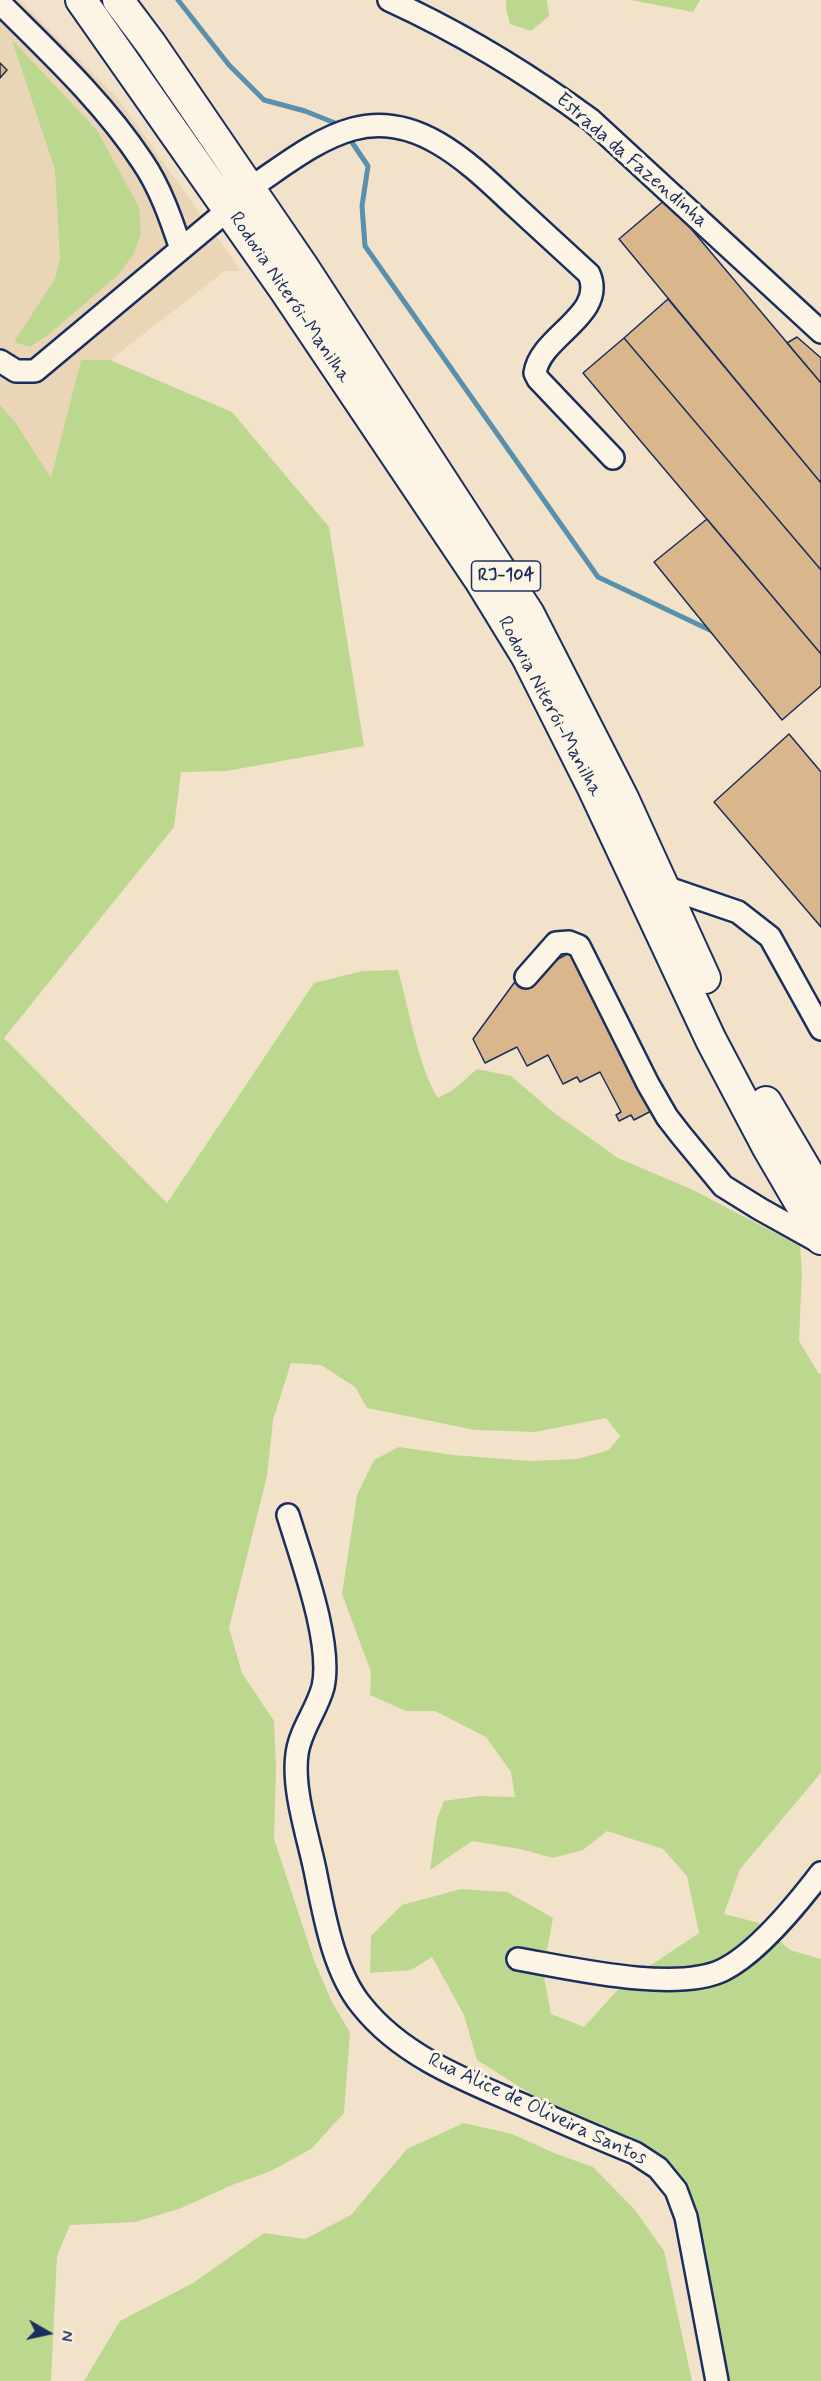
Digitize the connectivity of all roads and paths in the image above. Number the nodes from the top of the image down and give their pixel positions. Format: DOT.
graph roads {
  1 [pos="81,0"];
  2 [pos="118,0"];
  3 [pos="389,0"];
  4 [pos="0,3"];
  5 [pos="250,188"];
  6 [pos="229,209"];
  7 [pos="182,249"];
  8 [pos="821,333"];
  9 [pos="0,361"];
  10 [pos="612,458"];
  11 [pos="662,886"];
  12 [pos="526,976"];
  13 [pos="821,1029"];
  14 [pos="821,1195"];
  15 [pos="821,1241"];
  16 [pos="288,1515"];
  17 [pos="821,1873"];
  18 [pos="518,1959"];
  19 [pos="717,2381"];
  1 -- 6 [label="highway, Rodovia Niterói-Manilha / RJ-104"];
  2 -- 5 [label="highway, Rodovia Niterói-Manilha / RJ-104"];
  3 -- 8 [label="street, Estrada da Fazendinha"];
  4 -- 7 [label="street"];
  5 -- 10 [label="street"];
  5 -- 11 [label="highway, Rodovia Niterói-Manilha / RJ-104"];
  6 -- 7 [label="street"];
  6 -- 15 [label="highway, Rodovia Niterói-Manilha / RJ-104"];
  7 -- 9 [label="street"];
  11 -- 13 [label="street"];
  11 -- 14 [label="highway, Rodovia Niterói-Manilha / RJ-104"];
  12 -- 15 [label="street"];
  16 -- 19 [label="street, Rua Alice de Oliveira Santos"];
  17 -- 18 [label="street"];
}
